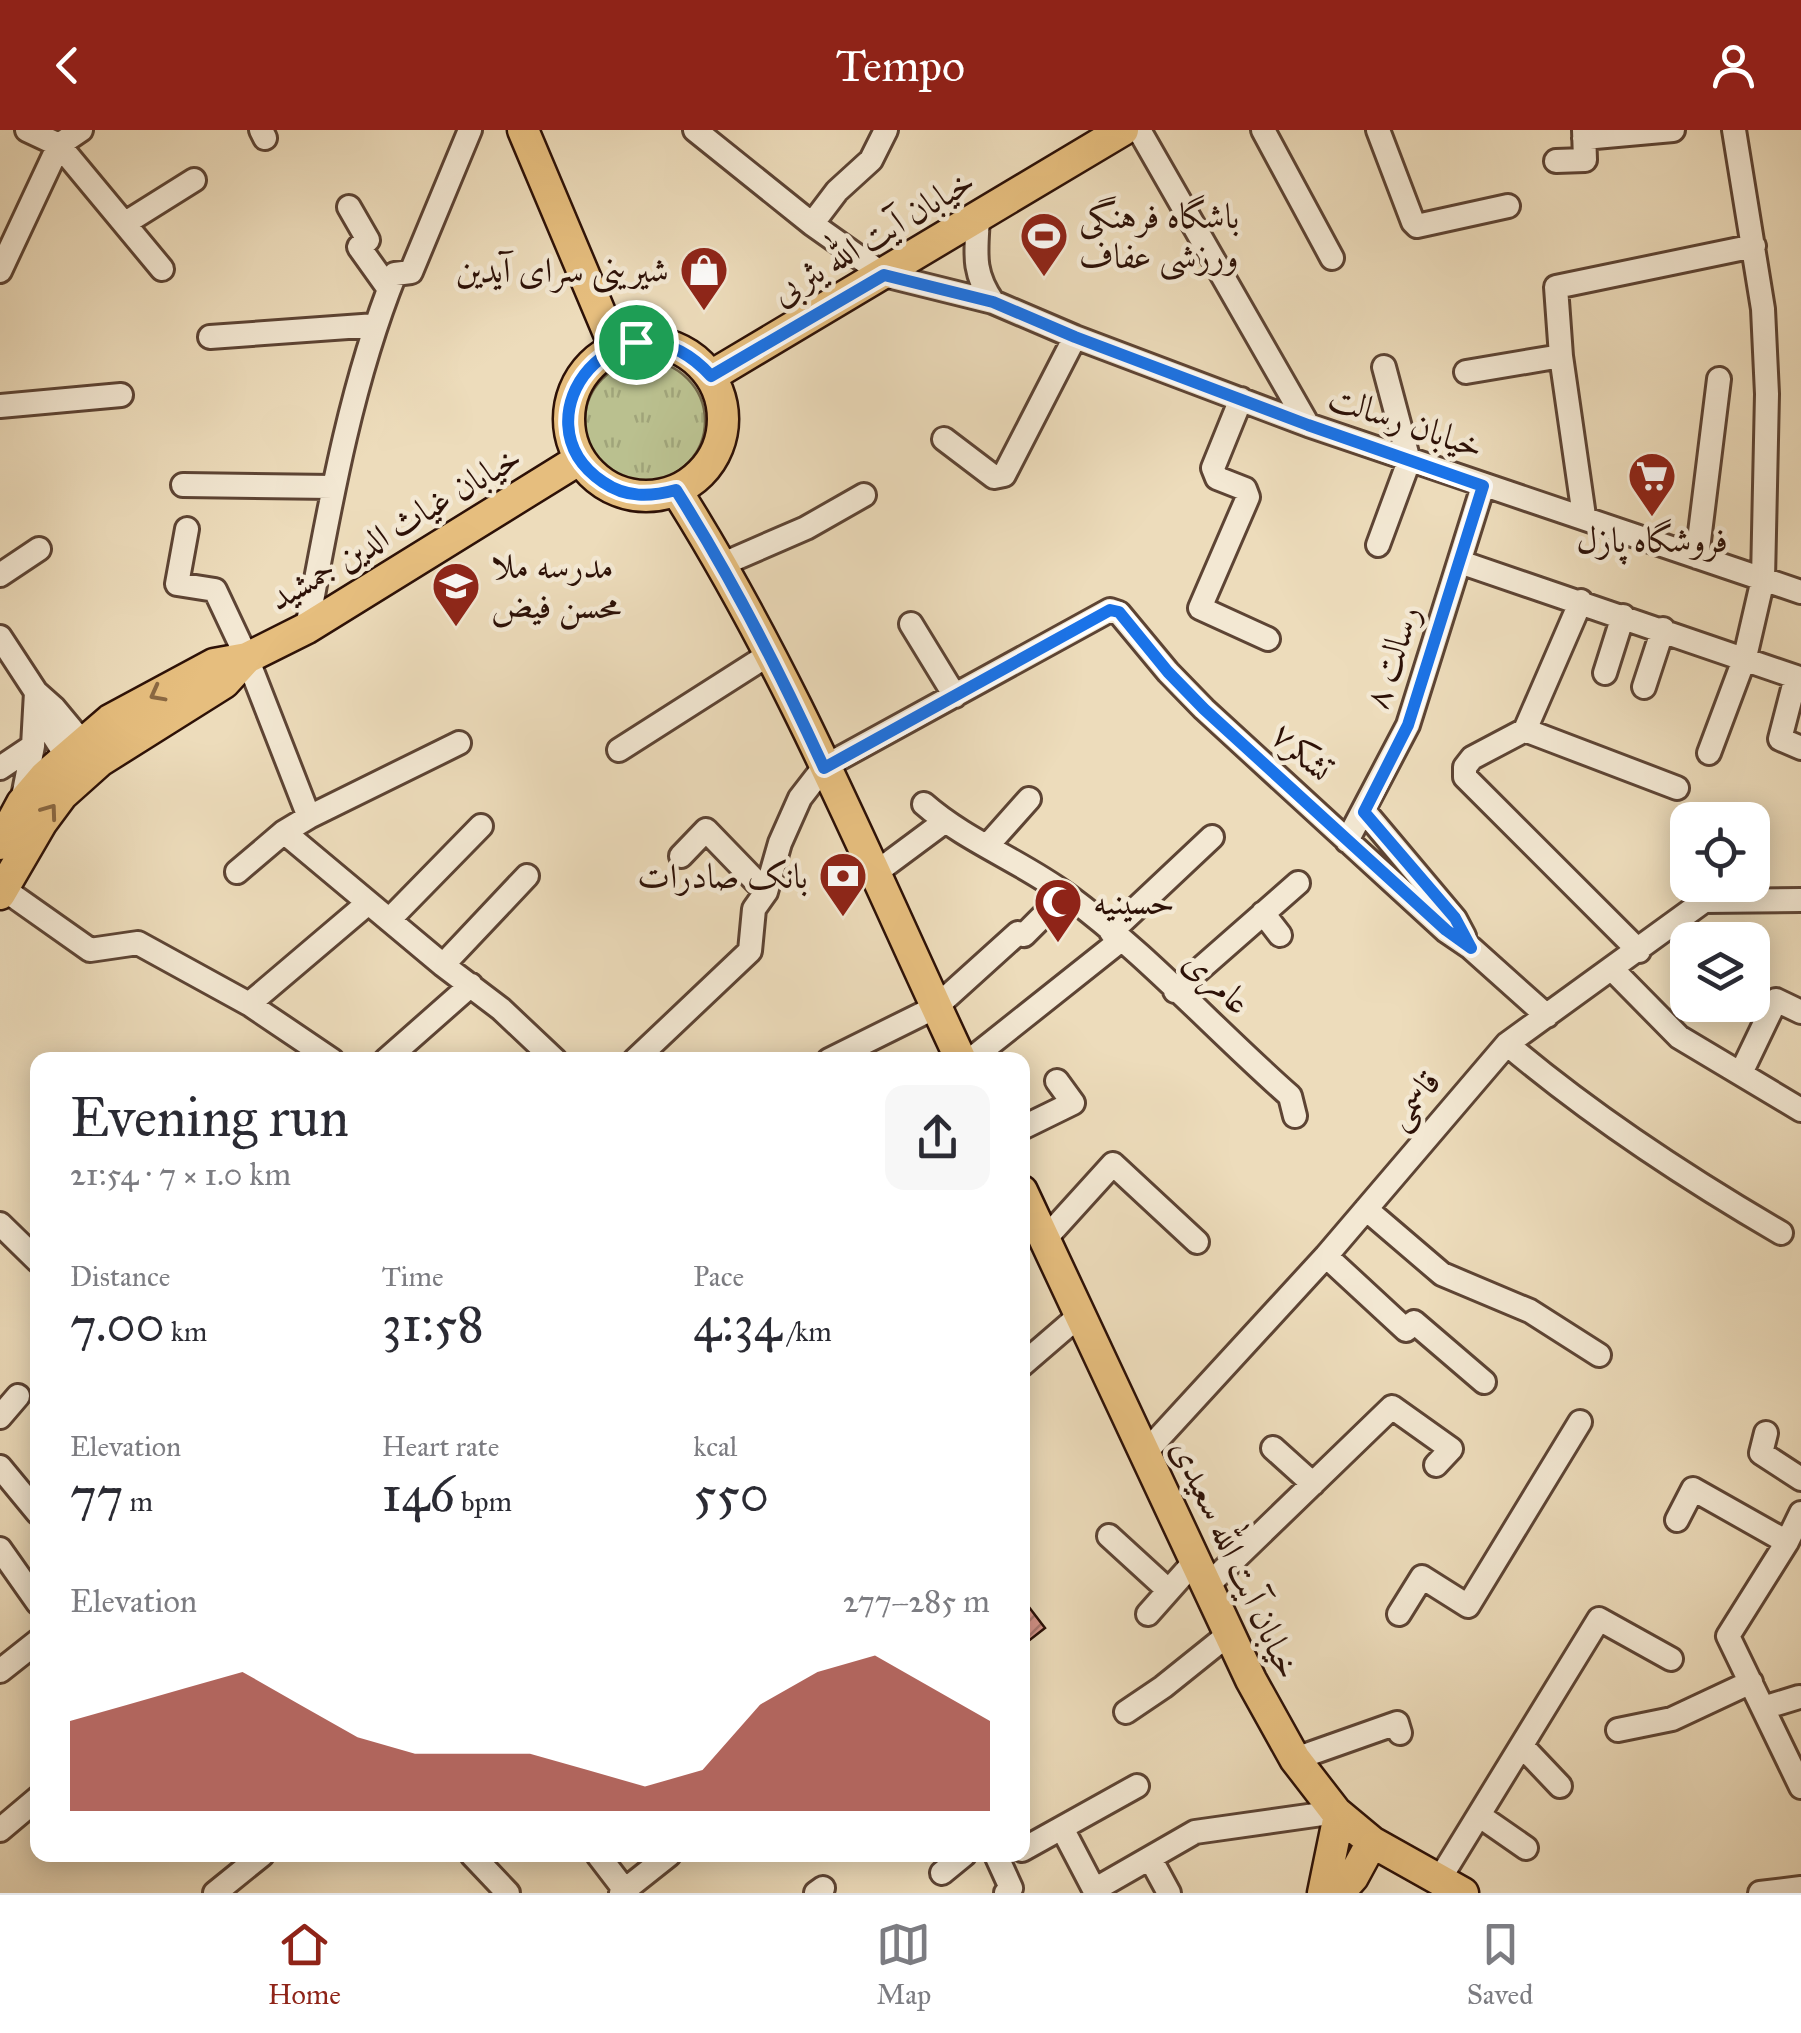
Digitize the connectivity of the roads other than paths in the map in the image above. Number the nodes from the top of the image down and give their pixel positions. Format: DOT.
graph roads {
  1 [pos="27,130"];
  2 [pos="81,130"];
  3 [pos="470,130"];
  4 [pos="523,130"];
  5 [pos="696,130"];
  6 [pos="886,130"];
  7 [pos="1123,130"];
  8 [pos="1139,130"];
  9 [pos="1262,130"];
  10 [pos="1378,130"];
  11 [pos="1673,130"];
  12 [pos="1734,130"];
  13 [pos="1584,134"];
  14 [pos="59,145"];
  15 [pos="1556,160"];
  16 [pos="194,180"];
  17 [pos="1508,206"];
  18 [pos="349,208"];
  19 [pos="978,218"];
  20 [pos="127,222"];
  21 [pos="812,224"];
  22 [pos="1754,246"];
  23 [pos="1332,258"];
  24 [pos="162,268"];
  25 [pos="0,271"];
  26 [pos="884,275"];
  27 [pos="388,289"];
  28 [pos="993,302"];
  29 [pos="376,325"];
  30 [pos="210,337"];
  31 [pos="1075,337"];
  32 [pos="616,348"];
  33 [pos="1562,356"];
  34 [pos="1384,368"];
  35 [pos="1466,372"];
  36 [pos="711,376"];
  37 [pos="1719,379"];
  38 [pos="121,395"];
  39 [pos="1241,400"];
  40 [pos="0,406"];
  41 [pos="1308,425"];
  42 [pos="944,439"];
  43 [pos="580,459"];
  44 [pos="1410,461"];
  45 [pos="184,485"];
  46 [pos="1483,486"];
  47 [pos="333,487"];
  48 [pos="676,490"];
  49 [pos="864,495"];
  50 [pos="1584,516"];
  51 [pos="187,529"];
  52 [pos="1378,545"];
  53 [pos="40,548"];
  54 [pos="1697,558"];
  55 [pos="1460,562"];
  56 [pos="723,564"];
  57 [pos="0,576"];
  58 [pos="1763,579"];
  59 [pos="1801,592"];
  60 [pos="1581,601"];
  61 [pos="1623,616"];
  62 [pos="911,624"];
  63 [pos="307,628"];
  64 [pos="1663,629"];
  65 [pos="0,636"];
  66 [pos="1268,639"];
  67 [pos="771,653"];
  68 [pos="1745,657"];
  69 [pos="246,658"];
  70 [pos="1605,673"];
  71 [pos="1644,687"];
  72 [pos="36,692"];
  73 [pos="955,696"];
  74 [pos="1525,730"];
  75 [pos="459,744"];
  76 [pos="32,746"];
  77 [pos="1801,748"];
  78 [pos="619,750"];
  79 [pos="1709,753"];
  80 [pos="82,759"];
  81 [pos="0,768"];
  82 [pos="824,768"];
  83 [pos="1677,788"];
  84 [pos="1029,799"];
  85 [pos="22,803"];
  86 [pos="924,804"];
  87 [pos="1364,812"];
  88 [pos="309,816"];
  89 [pos="944,822"];
  90 [pos="482,826"];
  91 [pos="284,832"];
  92 [pos="1212,837"];
  93 [pos="1347,841"];
  94 [pos="0,844"];
  95 [pos="988,845"];
  96 [pos="681,856"];
  97 [pos="236,872"];
  98 [pos="874,874"];
  99 [pos="527,876"];
  100 [pos="1298,883"];
  101 [pos="2,892"];
  102 [pos="766,892"];
  103 [pos="1065,894"];
  104 [pos="1801,900"];
  105 [pos="368,903"];
  106 [pos="1263,914"];
  107 [pos="388,920"];
  108 [pos="1280,935"];
  109 [pos="1116,936"];
  110 [pos="1471,948"];
  111 [pos="1639,952"];
  112 [pos="443,966"];
  113 [pos="1614,970"];
  114 [pos="470,985"];
  115 [pos="1175,991"];
  116 [pos="250,1004"];
  117 [pos="936,1006"];
  118 [pos="1801,1012"];
  119 [pos="1547,1016"];
  120 [pos="1507,1044"];
  121 [pos="320,1052"];
  122 [pos="395,1052"];
  123 [pos="547,1052"];
  124 [pos="652,1052"];
  125 [pos="845,1052"];
  126 [pos="957,1052"];
  127 [pos="979,1052"];
  128 [pos="1740,1074"];
  129 [pos="1058,1081"];
  130 [pos="1292,1106"];
  131 [pos="1801,1110"];
  132 [pos="1030,1124"];
  133 [pos="1030,1208"];
  134 [pos="1366,1209"];
  135 [pos="0,1224"];
  136 [pos="1781,1233"];
  137 [pos="1045,1239"];
  138 [pos="1197,1242"];
  139 [pos="20,1251"];
  140 [pos="1326,1256"];
  141 [pos="1080,1315"];
  142 [pos="1599,1355"];
  143 [pos="1030,1358"];
  144 [pos="1484,1382"];
  145 [pos="18,1396"];
  146 [pos="0,1416"];
  147 [pos="1580,1422"];
  148 [pos="1766,1433"];
  149 [pos="1273,1448"];
  150 [pos="1144,1452"];
  151 [pos="1436,1465"];
  152 [pos="1801,1479"];
  153 [pos="4,1481"];
  154 [pos="1314,1484"];
  155 [pos="30,1505"];
  156 [pos="1801,1512"];
  157 [pos="1677,1520"];
  158 [pos="1109,1536"];
  159 [pos="1787,1542"];
  160 [pos="0,1551"];
  161 [pos="1201,1574"];
  162 [pos="1168,1590"];
  163 [pos="30,1592"];
  164 [pos="1148,1614"];
  165 [pos="1399,1614"];
  166 [pos="1230,1634"];
  167 [pos="30,1647"];
  168 [pos="1671,1659"];
  169 [pos="0,1671"];
  170 [pos="1750,1682"];
  171 [pos="1800,1697"];
  172 [pos="1763,1708"];
  173 [pos="1126,1712"];
  174 [pos="1618,1730"];
  175 [pos="1400,1732"];
  176 [pos="1523,1747"];
  177 [pos="1295,1760"];
  178 [pos="1137,1786"];
  179 [pos="1560,1786"];
  180 [pos="1801,1787"];
  181 [pos="30,1805"];
  182 [pos="1337,1814"];
  183 [pos="1480,1816"];
  184 [pos="1062,1828"];
  185 [pos="0,1830"];
  186 [pos="1372,1842"];
  187 [pos="1030,1846"];
  188 [pos="1526,1848"];
  189 [pos="1150,1858"];
  190 [pos="253,1862"];
  191 [pos="477,1862"];
  192 [pos="603,1862"];
  193 [pos="660,1862"];
  194 [pos="955,1862"];
  195 [pos="1004,1862"];
  196 [pos="942,1872"];
  197 [pos="1430,1883"];
  198 [pos="1801,1888"];
  199 [pos="494,1889"];
  200 [pos="1008,1890"];
  201 [pos="624,1892"];
  202 [pos="1095,1892"];
  203 [pos="215,1893"];
  204 [pos="1169,1893"];
  205 [pos="1323,1893"];
  206 [pos="1339,1893"];
  207 [pos="1760,1893"];
  1 -- 14 [label="street"];
  2 -- 14 [label="street"];
  3 -- 27 [label="street"];
  4 -- 32 [label="main road"];
  5 -- 21 [label="street"];
  6 -- 21 [label="street"];
  7 -- 19 [label="main road, خیابان آیت الله یثربی"];
  8 -- 41 [label="street"];
  9 -- 23 [label="street"];
  10 -- 17 [label="street"];
  11 -- 13 [label="street"];
  12 -- 22 [label="street"];
  13 -- 15 [label="street"];
  14 -- 20 [label="street"];
  14 -- 25 [label="street"];
  16 -- 20 [label="street"];
  18 -- 27 [label="street"];
  19 -- 26 [label="main road, خیابان آیت الله یثربی"];
  19 -- 28 [label="street"];
  20 -- 24 [label="street"];
  21 -- 26 [label="street"];
  22 -- 33 [label="street"];
  22 -- 58 [label="street"];
  26 -- 28 [label="street, خیابان رسالت"];
  26 -- 36 [label="main road, خیابان آیت الله یثربی"];
  27 -- 29 [label="street"];
  28 -- 31 [label="street, خیابان رسالت"];
  29 -- 30 [label="street"];
  29 -- 47 [label="street"];
  31 -- 39 [label="street, خیابان رسالت"];
  31 -- 42 [label="street"];
  32 -- 36 [label="main road"];
  32 -- 43 [label="main road"];
  33 -- 35 [label="street"];
  33 -- 50 [label="street"];
  34 -- 44 [label="street"];
  36 -- 48 [label="main road"];
  37 -- 54 [label="street"];
  38 -- 40 [label="street"];
  39 -- 41 [label="street, خیابان رسالت"];
  39 -- 66 [label="street"];
  41 -- 44 [label="street, خیابان رسالت"];
  43 -- 48 [label="main road"];
  43 -- 63 [label="main road, خیابان غیاث الدین جمشید"];
  44 -- 46 [label="street, خیابان رسالت"];
  44 -- 52 [label="street"];
  45 -- 47 [label="street"];
  46 -- 50 [label="street, خیابان رسالت"];
  46 -- 55 [label="street, رسالت ۸"];
  47 -- 63 [label="street"];
  48 -- 56 [label="main road"];
  49 -- 56 [label="street"];
  50 -- 54 [label="street, خیابان رسالت"];
  51 -- 69 [label="street"];
  53 -- 57 [label="street"];
  54 -- 58 [label="street, خیابان رسالت"];
  55 -- 60 [label="street"];
  55 -- 87 [label="street, رسالت ۸"];
  56 -- 67 [label="main road"];
  58 -- 59 [label="street, خیابان رسالت"];
  58 -- 68 [label="street"];
  60 -- 61 [label="street"];
  60 -- 74 [label="street"];
  61 -- 64 [label="street"];
  61 -- 70 [label="street"];
  62 -- 73 [label="street"];
  63 -- 69 [label="main road, خیابان غیاث الدین جمشید"];
  64 -- 68 [label="street"];
  64 -- 71 [label="street"];
  65 -- 72 [label="street"];
  67 -- 78 [label="street"];
  67 -- 82 [label="main road"];
  68 -- 77 [label="street"];
  68 -- 79 [label="street"];
  69 -- 80 [label="main road, خیابان غیاث الدین جمشید"];
  69 -- 88 [label="street"];
  72 -- 76 [label="street"];
  72 -- 80 [label="street"];
  73 -- 82 [label="street"];
  73 -- 93 [label="street, تشکر۷"];
  74 -- 83 [label="street"];
  74 -- 111 [label="street"];
  75 -- 88 [label="street"];
  76 -- 81 [label="street"];
  76 -- 85 [label="street"];
  80 -- 85 [label="main road, خیابان غیاث الدین جمشید"];
  101 -- 80 [label="main road, خیابان غیاث الدین جمشید, one-way"];
  82 -- 98 [label="main road"];
  82 -- 102 [label="street"];
  84 -- 95 [label="street"];
  85 -- 94 [label="main road, خیابان غیاث الدین جمشید"];
  86 -- 89 [label="street, عامری"];
  87 -- 93 [label="street, رسالت ۸"];
  87 -- 110 [label="street"];
  88 -- 91 [label="street"];
  89 -- 95 [label="street, عامری"];
  89 -- 98 [label="street"];
  90 -- 107 [label="street"];
  91 -- 97 [label="street"];
  91 -- 105 [label="street"];
  92 -- 109 [label="street"];
  93 -- 110 [label="street, تشکر۷"];
  95 -- 103 [label="street, عامری"];
  96 -- 102 [label="street"];
  98 -- 117 [label="main road"];
  99 -- 112 [label="street"];
  100 -- 106 [label="street"];
  101 -- 116 [label="street"];
  102 -- 124 [label="street"];
  103 -- 109 [label="street, عامری"];
  103 -- 117 [label="street"];
  104 -- 111 [label="street, قاسمی"];
  105 -- 107 [label="street"];
  105 -- 116 [label="street"];
  106 -- 108 [label="street"];
  106 -- 115 [label="street"];
  107 -- 112 [label="street"];
  109 -- 115 [label="street, عامری"];
  109 -- 127 [label="street"];
  110 -- 119 [label="street, تشکر۷"];
  111 -- 113 [label="street, قاسمی"];
  112 -- 114 [label="street"];
  113 -- 119 [label="street, قاسمی"];
  113 -- 128 [label="street"];
  114 -- 122 [label="street"];
  114 -- 123 [label="street"];
  115 -- 130 [label="street, عامری"];
  116 -- 121 [label="street"];
  117 -- 125 [label="street"];
  117 -- 126 [label="main road"];
  118 -- 128 [label="street"];
  119 -- 120 [label="street, قاسمی"];
  120 -- 134 [label="street, قاسمی"];
  120 -- 136 [label="street"];
  128 -- 131 [label="street"];
  129 -- 132 [label="street"];
  133 -- 137 [label="main road, خیابان آیت الله سعیدی"];
  134 -- 140 [label="street, قاسمی"];
  134 -- 142 [label="street"];
  135 -- 139 [label="street"];
  137 -- 138 [label="street"];
  137 -- 141 [label="main road, خیابان آیت الله سعیدی"];
  140 -- 144 [label="street"];
  140 -- 150 [label="street, قاسمی"];
  141 -- 143 [label="street"];
  141 -- 150 [label="main road, خیابان آیت الله سعیدی"];
  145 -- 146 [label="street"];
  147 -- 165 [label="street"];
  148 -- 152 [label="street"];
  149 -- 154 [label="street"];
  150 -- 161 [label="main road, خیابان آیت الله سعیدی"];
  151 -- 154 [label="street"];
  153 -- 155 [label="street"];
  154 -- 161 [label="street"];
  156 -- 159 [label="street"];
  157 -- 159 [label="street"];
  158 -- 162 [label="street"];
  159 -- 170 [label="street"];
  160 -- 163 [label="street"];
  161 -- 162 [label="street"];
  161 -- 166 [label="main road, خیابان آیت الله سعیدی"];
  162 -- 164 [label="street"];
  166 -- 173 [label="street"];
  166 -- 177 [label="main road, خیابان آیت الله سعیدی"];
  167 -- 169 [label="street"];
  168 -- 176 [label="street"];
  170 -- 172 [label="street"];
  170 -- 174 [label="street"];
  171 -- 172 [label="street"];
  172 -- 180 [label="street"];
  175 -- 177 [label="street"];
  176 -- 179 [label="street"];
  176 -- 183 [label="street"];
  177 -- 182 [label="main road, خیابان آیت الله سعیدی"];
  178 -- 184 [label="street"];
  181 -- 185 [label="street"];
  182 -- 186 [label="main road, خیابان آیت الله سعیدی"];
  182 -- 189 [label="street"];
  182 -- 205 [label="main road"];
  183 -- 188 [label="street"];
  183 -- 197 [label="street"];
  184 -- 187 [label="street"];
  184 -- 202 [label="street"];
  186 -- 197 [label="main road, خیابان آیت الله سعیدی"];
  186 -- 206 [label="main road"];
  189 -- 202 [label="street"];
  189 -- 204 [label="street"];
  190 -- 203 [label="street"];
  191 -- 199 [label="street"];
  192 -- 201 [label="street"];
  193 -- 201 [label="street"];
  194 -- 196 [label="street"];
  195 -- 200 [label="street"];
  198 -- 207 [label="street"];
}
